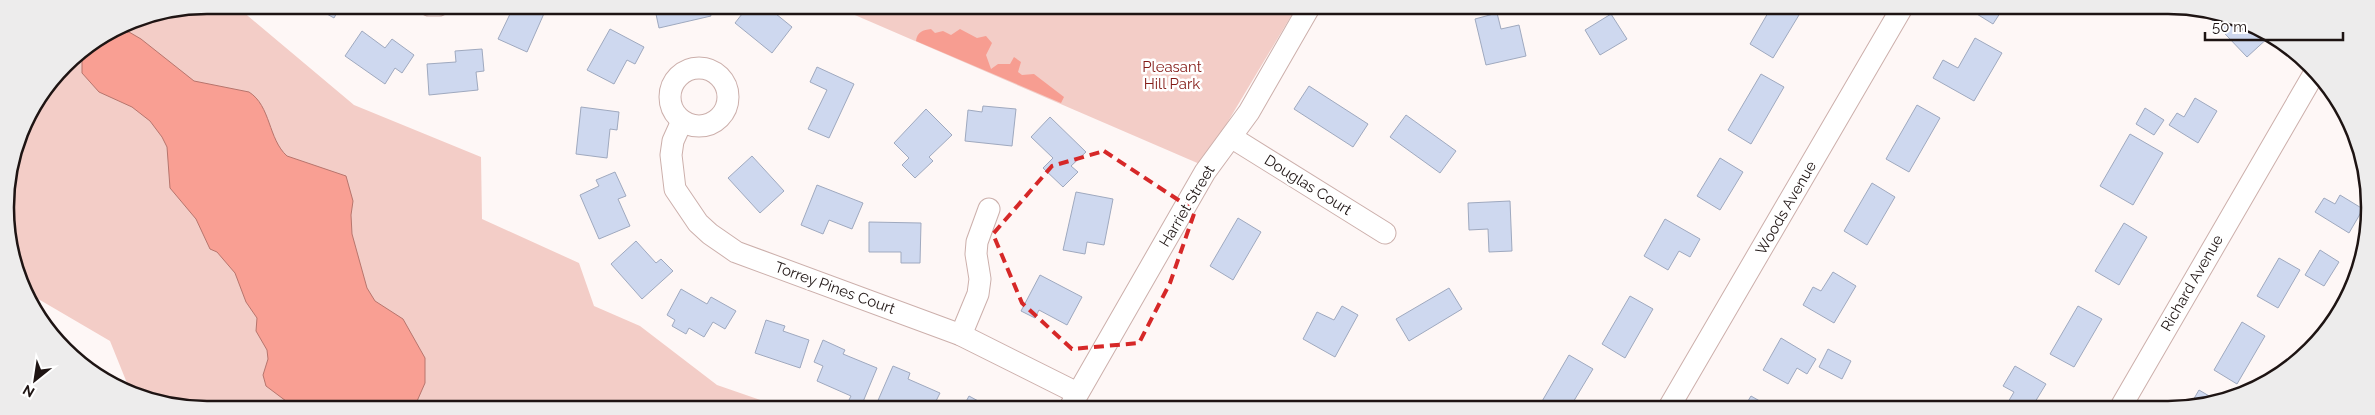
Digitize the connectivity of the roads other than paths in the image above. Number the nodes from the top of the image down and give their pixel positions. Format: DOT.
graph roads {
  1 [pos="1305,14"];
  2 [pos="1898,14"];
  3 [pos="2311,78"];
  4 [pos="682,121"];
  5 [pos="1231,137"];
  6 [pos="989,209"];
  7 [pos="1385,233"];
  8 [pos="961,335"];
  9 [pos="1073,401"];
  10 [pos="1673,401"];
  11 [pos="2124,401"];
  1 -- 5 [label="street, Harriet Street"];
  2 -- 10 [label="street, Woods Avenue"];
  3 -- 11 [label="street, Richard Avenue"];
  4 -- 8 [label="street, Torrey Pines Court"];
  5 -- 7 [label="street, Douglas Court"];
  5 -- 9 [label="street, Harriet Street"];
  6 -- 8 [label="street"];
  8 -- 9 [label="street, Torrey Pines Court"];
}
